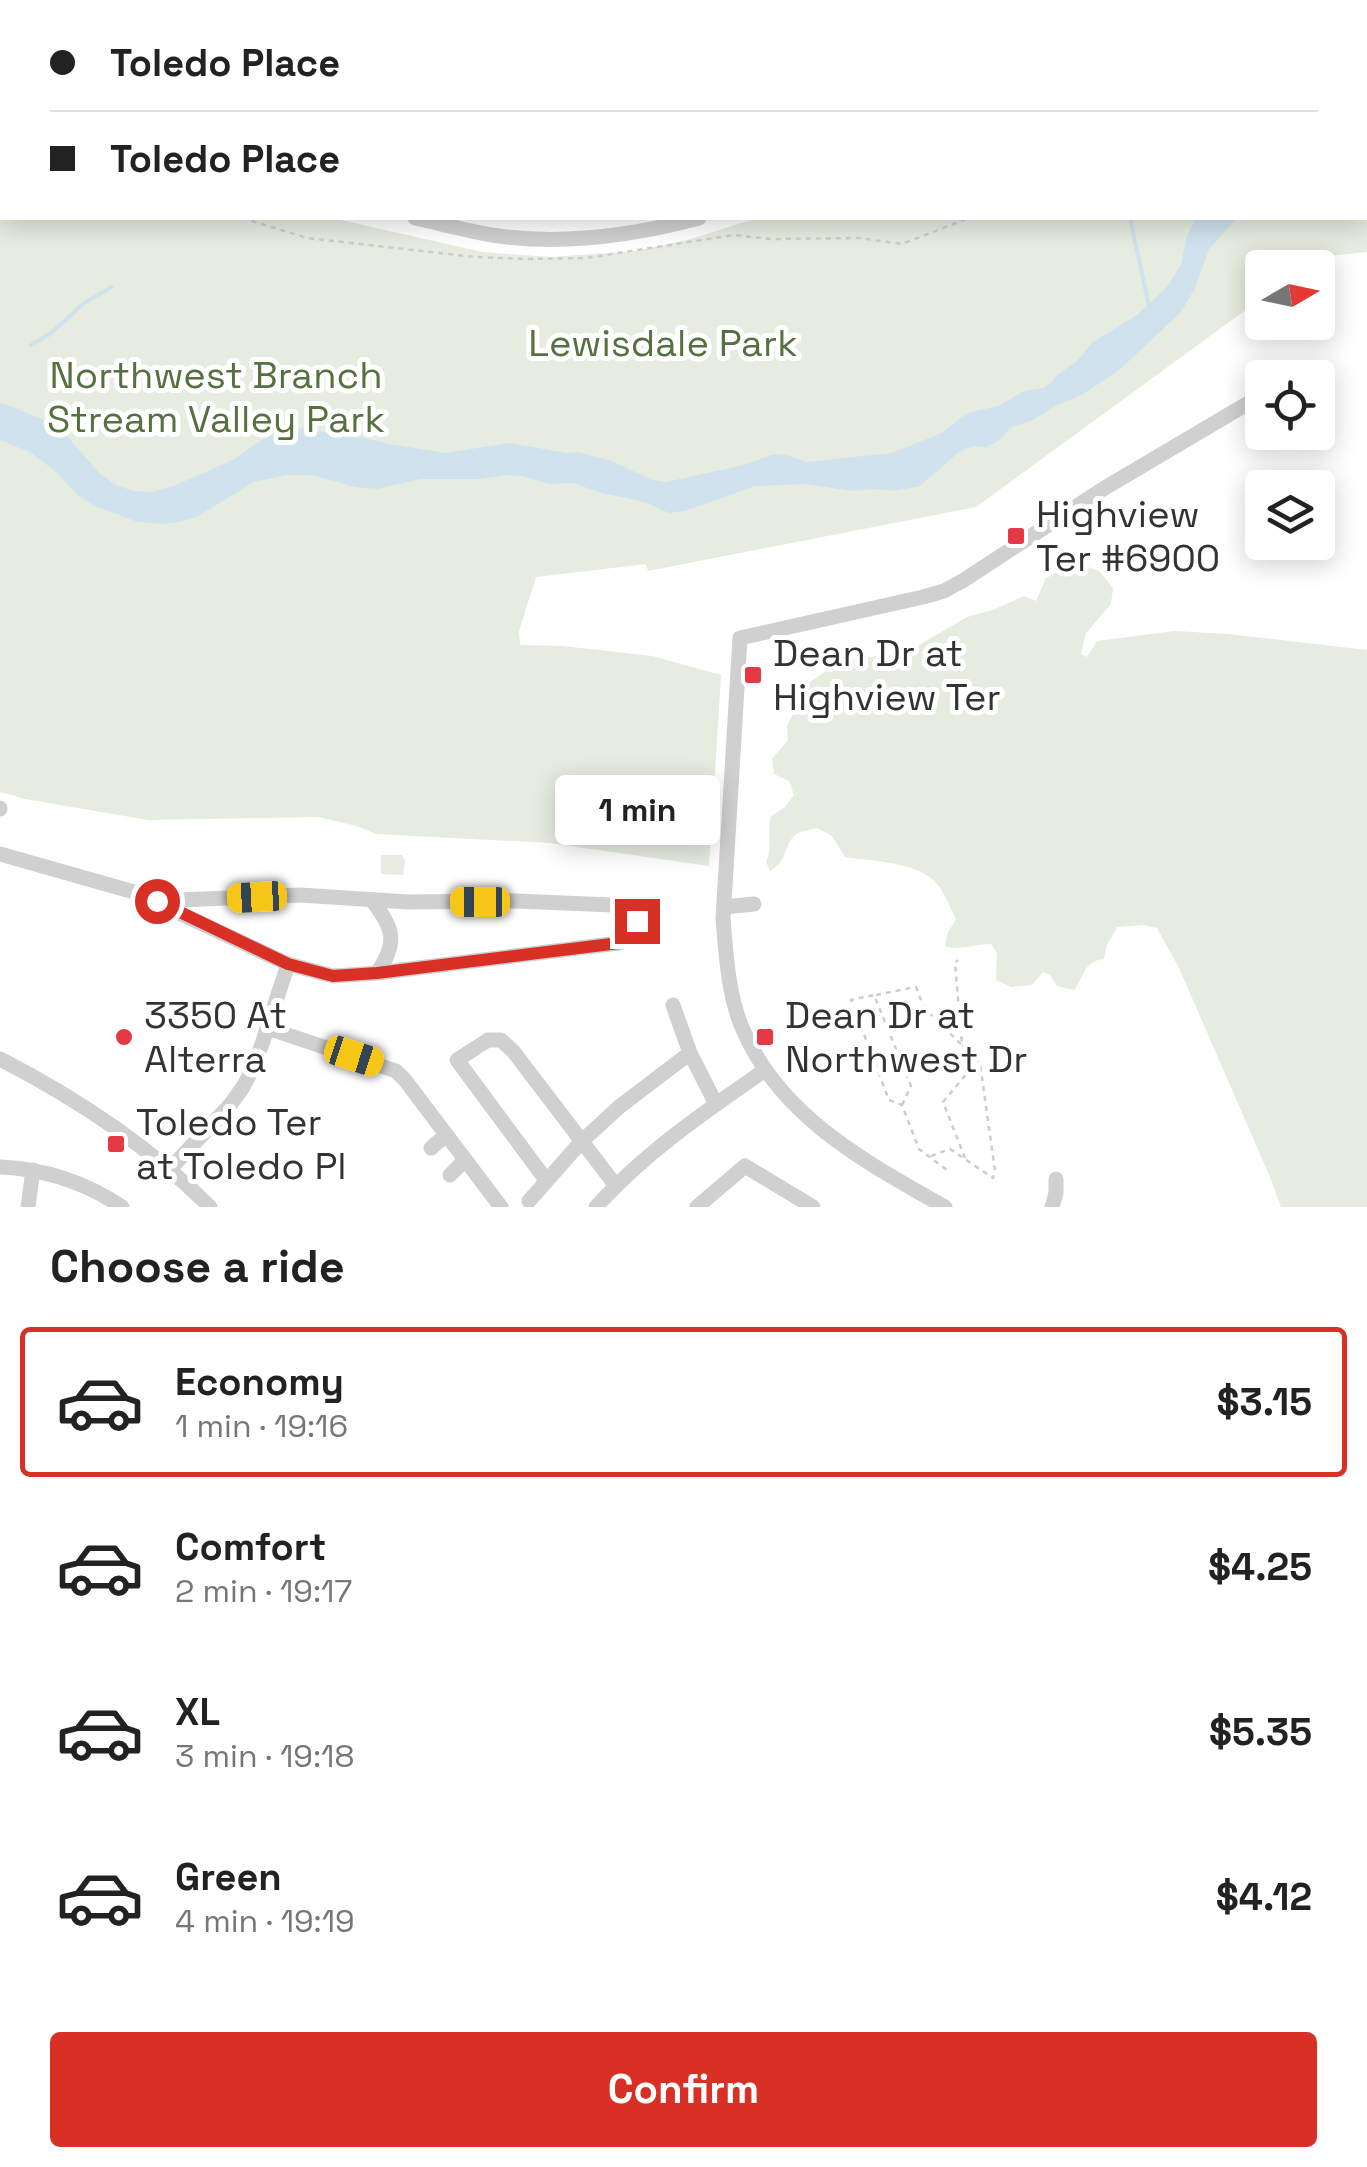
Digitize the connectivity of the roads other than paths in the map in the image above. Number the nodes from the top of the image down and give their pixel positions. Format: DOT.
graph roads {
  1 [pos="423,220"];
  2 [pos="680,220"];
  3 [pos="650,223"];
  4 [pos="1245,405"];
  5 [pos="0,854"];
  6 [pos="372,900"];
  7 [pos="157,901"];
  8 [pos="754,904"];
  9 [pos="724,907"];
  10 [pos="288,964"];
  11 [pos="377,973"];
  12 [pos="754,1000"];
  13 [pos="673,1005"];
  14 [pos="735,1005"];
  15 [pos="268,1028"];
  16 [pos="690,1053"];
  17 [pos="0,1059"];
  18 [pos="765,1070"];
  19 [pos="716,1104"];
  20 [pos="446,1135"];
  21 [pos="581,1142"];
  22 [pos="431,1148"];
  23 [pos="465,1160"];
  24 [pos="0,1167"];
  25 [pos="170,1168"];
  26 [pos="33,1170"];
  27 [pos="450,1175"];
  28 [pos="1056,1179"];
  29 [pos="546,1180"];
  30 [pos="616,1186"];
  31 [pos="529,1200"];
  32 [pos="28,1207"];
  33 [pos="122,1207"];
  34 [pos="210,1207"];
  35 [pos="501,1207"];
  36 [pos="596,1207"];
  37 [pos="697,1207"];
  38 [pos="813,1207"];
  39 [pos="945,1207"];
  40 [pos="1052,1207"];
  1 -- 3 [label="street"];
  2 -- 3 [label="street"];
  4 -- 9 [label="street"];
  5 -- 7 [label="street"];
  6 -- 7 [label="street"];
  6 -- 11 [label="street"];
  6 -- 11 [label="street"];
  7 -- 10 [label="street"];
  8 -- 9 [label="street"];
  9 -- 14 [label="street"];
  10 -- 11 [label="street"];
  10 -- 15 [label="street"];
  12 -- 14 [label="street"];
  13 -- 16 [label="street"];
  14 -- 18 [label="street"];
  15 -- 20 [label="street"];
  15 -- 25 [label="street"];
  16 -- 19 [label="street"];
  16 -- 21 [label="street"];
  17 -- 25 [label="street"];
  18 -- 19 [label="street"];
  18 -- 39 [label="street"];
  19 -- 30 [label="street"];
  20 -- 22 [label="street"];
  20 -- 23 [label="street"];
  21 -- 29 [label="street"];
  21 -- 29 [label="street"];
  21 -- 30 [label="street"];
  23 -- 27 [label="street"];
  23 -- 35 [label="street"];
  24 -- 26 [label="street"];
  25 -- 34 [label="street"];
  26 -- 32 [label="street"];
  26 -- 33 [label="street"];
  28 -- 40 [label="street"];
  29 -- 31 [label="street"];
  30 -- 36 [label="street"];
  37 -- 38 [label="street"];
}
